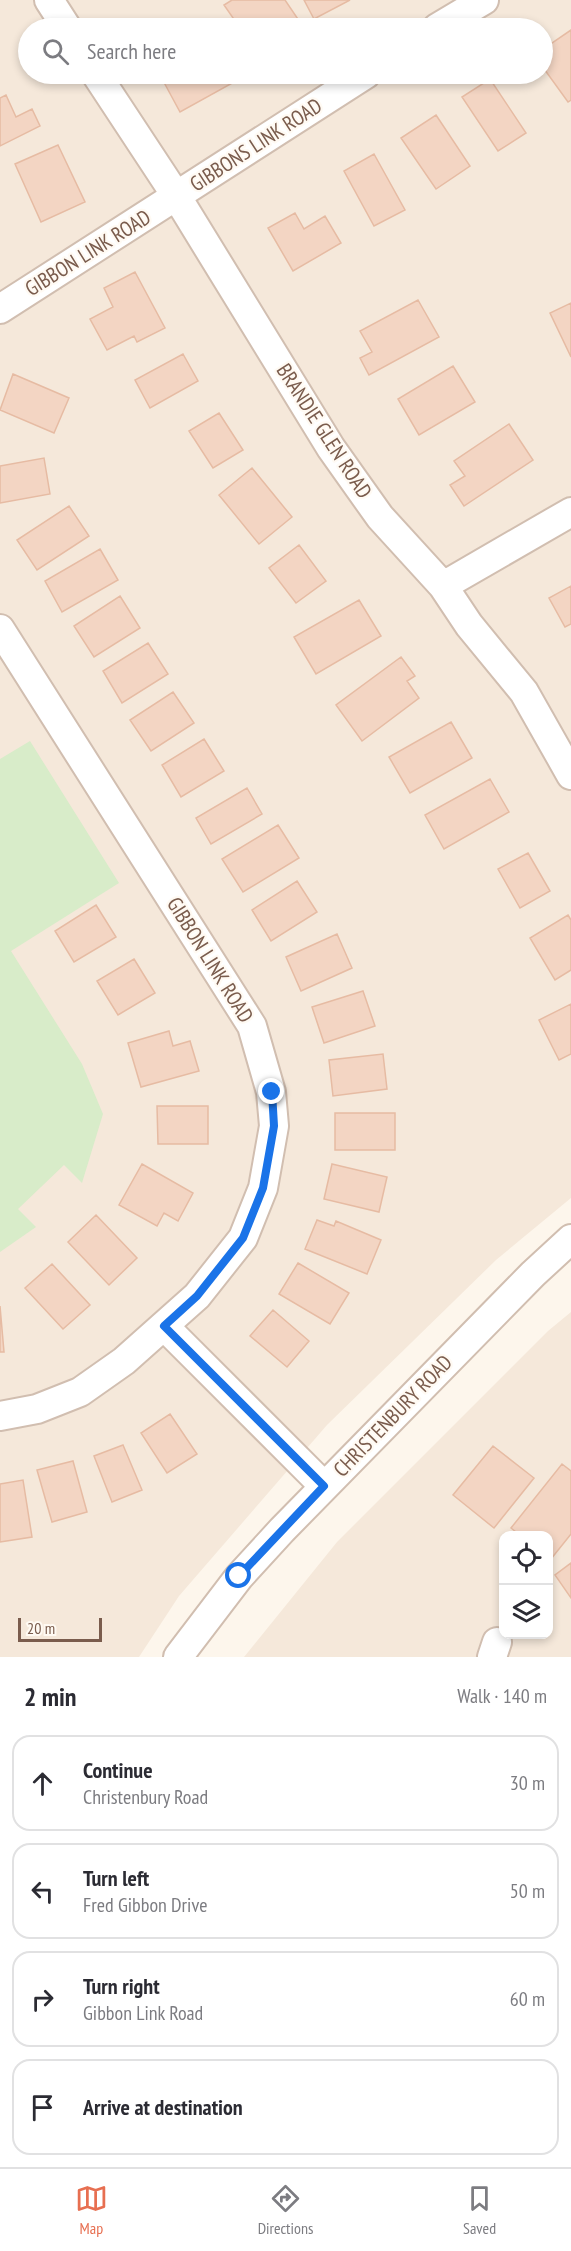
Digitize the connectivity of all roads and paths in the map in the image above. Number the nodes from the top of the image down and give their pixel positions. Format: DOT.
graph roads {
  1 [pos="49,0"];
  2 [pos="484,0"];
  3 [pos="61,18"];
  4 [pos="454,18"];
  5 [pos="103,84"];
  6 [pos="351,84"];
  7 [pos="177,197"];
  8 [pos="0,309"];
  9 [pos="571,512"];
  10 [pos="443,586"];
  11 [pos="0,629"];
  12 [pos="571,775"];
  13 [pos="571,1239"];
  14 [pos="164,1326"];
  15 [pos="0,1416"];
  16 [pos="324,1486"];
  17 [pos="178,1657"];
  1 -- 3 [label="street"];
  2 -- 4 [label="street"];
  5 -- 7 [label="street, BRANDIE GLEN ROAD"];
  6 -- 7 [label="street, GIBBONS LINK ROAD"];
  7 -- 8 [label="street, GIBBON LINK ROAD"];
  7 -- 10 [label="street, BRANDIE GLEN ROAD"];
  9 -- 10 [label="street"];
  10 -- 12 [label="street, BRANDIE GLEN ROAD"];
  11 -- 14 [label="street, GIBBON LINK ROAD"];
  13 -- 16 [label="street, CHRISTENBURY ROAD"];
  14 -- 15 [label="street, GIBBON LINK ROAD"];
  14 -- 16 [label="street"];
  16 -- 17 [label="street, CHRISTENBURY ROAD"];
}
